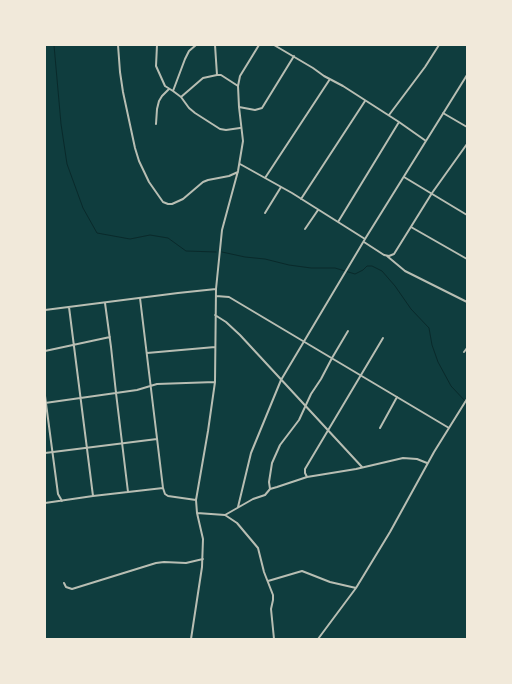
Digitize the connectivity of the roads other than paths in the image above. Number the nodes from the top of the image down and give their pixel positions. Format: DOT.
graph roads {
  1 [pos="118,45"];
  2 [pos="157,45"];
  3 [pos="196,45"];
  4 [pos="215,45"];
  5 [pos="259,45"];
  6 [pos="274,45"];
  7 [pos="439,45"];
  8 [pos="294,56"];
  9 [pos="217,75"];
  10 [pos="467,75"];
  11 [pos="330,79"];
  12 [pos="238,86"];
  13 [pos="169,89"];
  14 [pos="173,91"];
  15 [pos="180,97"];
  16 [pos="365,101"];
  17 [pos="239,107"];
  18 [pos="443,113"];
  19 [pos="389,116"];
  20 [pos="399,122"];
  21 [pos="156,124"];
  22 [pos="467,127"];
  23 [pos="241,128"];
  24 [pos="426,141"];
  25 [pos="467,144"];
  26 [pos="240,164"];
  27 [pos="238,171"];
  28 [pos="404,177"];
  29 [pos="265,178"];
  30 [pos="281,187"];
  31 [pos="432,193"];
  32 [pos="301,199"];
  33 [pos="318,210"];
  34 [pos="265,213"];
  35 [pos="467,215"];
  36 [pos="338,222"];
  37 [pos="410,227"];
  38 [pos="305,229"];
  39 [pos="365,239"];
  40 [pos="364,242"];
  41 [pos="388,256"];
  42 [pos="467,259"];
  43 [pos="216,289"];
  44 [pos="216,296"];
  45 [pos="140,298"];
  46 [pos="467,302"];
  47 [pos="105,303"];
  48 [pos="69,307"];
  49 [pos="45,310"];
  50 [pos="215,315"];
  51 [pos="348,331"];
  52 [pos="110,337"];
  53 [pos="383,338"];
  54 [pos="304,341"];
  55 [pos="74,346"];
  56 [pos="215,347"];
  57 [pos="467,348"];
  58 [pos="45,351"];
  59 [pos="464,352"];
  60 [pos="147,353"];
  61 [pos="332,358"];
  62 [pos="360,376"];
  63 [pos="280,380"];
  64 [pos="214,382"];
  65 [pos="151,386"];
  66 [pos="116,393"];
  67 [pos="45,396"];
  68 [pos="397,397"];
  69 [pos="81,398"];
  70 [pos="467,399"];
  71 [pos="45,403"];
  72 [pos="305,406"];
  73 [pos="380,428"];
  74 [pos="449,428"];
  75 [pos="328,430"];
  76 [pos="157,439"];
  77 [pos="122,443"];
  78 [pos="86,448"];
  79 [pos="52,452"];
  80 [pos="45,453"];
  81 [pos="427,464"];
  82 [pos="362,467"];
  83 [pos="307,477"];
  84 [pos="163,488"];
  85 [pos="270,490"];
  86 [pos="128,492"];
  87 [pos="93,496"];
  88 [pos="196,500"];
  89 [pos="62,501"];
  90 [pos="45,503"];
  91 [pos="238,507"];
  92 [pos="196,513"];
  93 [pos="225,515"];
  94 [pos="203,559"];
  95 [pos="268,581"];
  96 [pos="64,584"];
  97 [pos="356,588"];
  98 [pos="191,639"];
  99 [pos="274,639"];
  100 [pos="318,639"];
  1 -- 27 [label="street"];
  2 -- 13 [label="street"];
  3 -- 14 [label="street"];
  4 -- 9 [label="street"];
  5 -- 12 [label="street"];
  6 -- 8 [label="street"];
  7 -- 19 [label="street"];
  8 -- 11 [label="street"];
  8 -- 17 [label="street"];
  9 -- 12 [label="street"];
  9 -- 15 [label="street"];
  10 -- 18 [label="street"];
  11 -- 16 [label="street"];
  11 -- 29 [label="street"];
  12 -- 17 [label="street"];
  13 -- 14 [label="street"];
  13 -- 21 [label="street"];
  14 -- 15 [label="street"];
  15 -- 23 [label="street"];
  16 -- 19 [label="street"];
  16 -- 32 [label="street"];
  17 -- 23 [label="street"];
  18 -- 22 [label="street"];
  18 -- 24 [label="street"];
  19 -- 20 [label="street"];
  20 -- 24 [label="street"];
  20 -- 36 [label="street"];
  23 -- 26 [label="street"];
  24 -- 28 [label="street"];
  25 -- 31 [label="street"];
  26 -- 27 [label="street"];
  26 -- 29 [label="street"];
  27 -- 43 [label="street"];
  28 -- 31 [label="street"];
  28 -- 39 [label="street"];
  29 -- 30 [label="street"];
  30 -- 32 [label="street"];
  30 -- 34 [label="street"];
  31 -- 35 [label="street"];
  31 -- 37 [label="street"];
  32 -- 33 [label="street"];
  33 -- 36 [label="street"];
  33 -- 38 [label="street"];
  36 -- 39 [label="street"];
  37 -- 41 [label="street"];
  37 -- 42 [label="street"];
  39 -- 40 [label="street"];
  40 -- 41 [label="street"];
  40 -- 54 [label="street"];
  41 -- 46 [label="street"];
  43 -- 44 [label="street"];
  43 -- 45 [label="street"];
  44 -- 50 [label="street"];
  44 -- 54 [label="street"];
  45 -- 47 [label="street"];
  45 -- 60 [label="street"];
  47 -- 48 [label="street"];
  47 -- 52 [label="street"];
  48 -- 49 [label="street"];
  48 -- 55 [label="street"];
  50 -- 56 [label="street"];
  50 -- 63 [label="street"];
  51 -- 61 [label="street"];
  52 -- 55 [label="street"];
  52 -- 66 [label="street"];
  53 -- 62 [label="street"];
  54 -- 61 [label="street"];
  54 -- 63 [label="street"];
  55 -- 58 [label="street"];
  55 -- 69 [label="street"];
  56 -- 60 [label="street"];
  56 -- 64 [label="street"];
  57 -- 59 [label="street"];
  60 -- 65 [label="street"];
  61 -- 62 [label="street"];
  61 -- 72 [label="street"];
  62 -- 68 [label="street"];
  62 -- 75 [label="street"];
  63 -- 72 [label="street"];
  63 -- 91 [label="street"];
  64 -- 65 [label="street"];
  64 -- 88 [label="street"];
  65 -- 66 [label="street"];
  65 -- 76 [label="street"];
  66 -- 69 [label="street"];
  66 -- 77 [label="street"];
  67 -- 71 [label="street"];
  68 -- 73 [label="street"];
  68 -- 74 [label="street"];
  69 -- 71 [label="street"];
  69 -- 78 [label="street"];
  70 -- 74 [label="street"];
  71 -- 79 [label="street"];
  72 -- 75 [label="street"];
  72 -- 85 [label="street"];
  74 -- 81 [label="street"];
  75 -- 82 [label="street"];
  75 -- 83 [label="street"];
  76 -- 77 [label="street"];
  76 -- 84 [label="street"];
  77 -- 78 [label="street"];
  77 -- 86 [label="street"];
  78 -- 79 [label="street"];
  78 -- 87 [label="street"];
  79 -- 80 [label="street"];
  79 -- 89 [label="street"];
  81 -- 82 [label="street"];
  81 -- 97 [label="street"];
  82 -- 83 [label="street"];
  83 -- 85 [label="street"];
  84 -- 86 [label="street"];
  84 -- 88 [label="street"];
  85 -- 91 [label="street"];
  86 -- 87 [label="street"];
  87 -- 89 [label="street"];
  88 -- 92 [label="street"];
  89 -- 90 [label="street"];
  91 -- 93 [label="street"];
  92 -- 93 [label="street"];
  92 -- 94 [label="street"];
  93 -- 95 [label="street"];
  94 -- 96 [label="street"];
  94 -- 98 [label="street"];
  95 -- 97 [label="street"];
  95 -- 99 [label="street"];
  97 -- 100 [label="street"];
}
